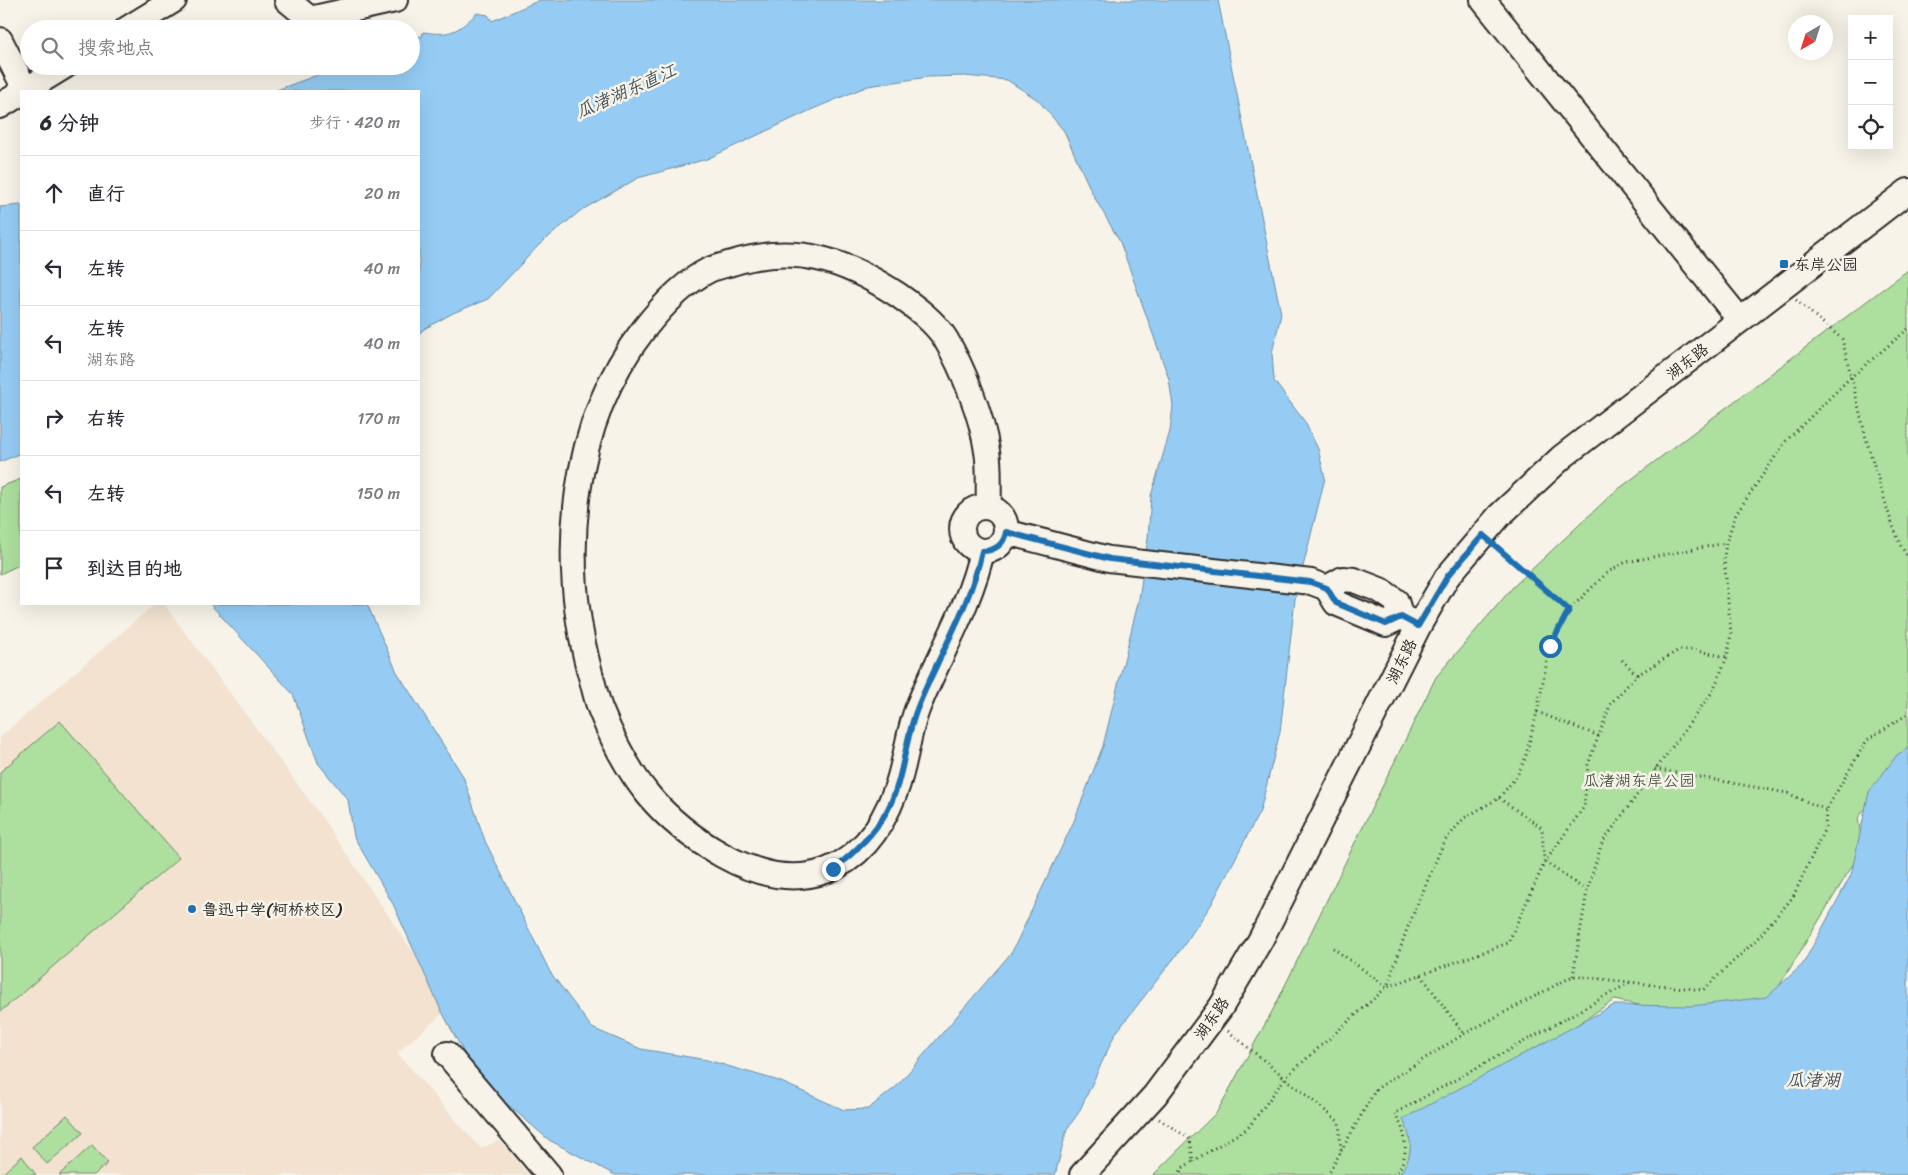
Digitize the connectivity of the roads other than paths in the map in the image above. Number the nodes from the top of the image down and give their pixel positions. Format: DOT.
graph roads {
  1 [pos="174,0"];
  2 [pos="286,0"];
  3 [pos="395,0"];
  4 [pos="1483,0"];
  5 [pos="1502,0"];
  6 [pos="142,20"];
  7 [pos="0,40"];
  8 [pos="50,75"];
  9 [pos="24,90"];
  10 [pos="26,90"];
  11 [pos="20,94"];
  12 [pos="0,106"];
  13 [pos="1908,191"];
  14 [pos="1744,317"];
  15 [pos="989,507"];
  16 [pos="1006,532"];
  17 [pos="982,551"];
  18 [pos="1410,621"];
  19 [pos="447,1054"];
  20 [pos="549,1175"];
  21 [pos="1082,1175"];
  1 -- 6 [label="street"];
  2 -- 3 [label="street"];
  4 -- 14 [label="street"];
  5 -- 14 [label="street"];
  7 -- 9 [label="street"];
  8 -- 10 [label="street"];
  11 -- 12 [label="street"];
  13 -- 14 [label="street, 湖东路"];
  14 -- 18 [label="street, 湖东路"];
  15 -- 16 [label="street"];
  15 -- 17 [label="street"];
  15 -- 17 [label="street"];
  16 -- 17 [label="street"];
  16 -- 18 [label="street"];
  18 -- 21 [label="street, 湖东路"];
  19 -- 20 [label="street"];
}
